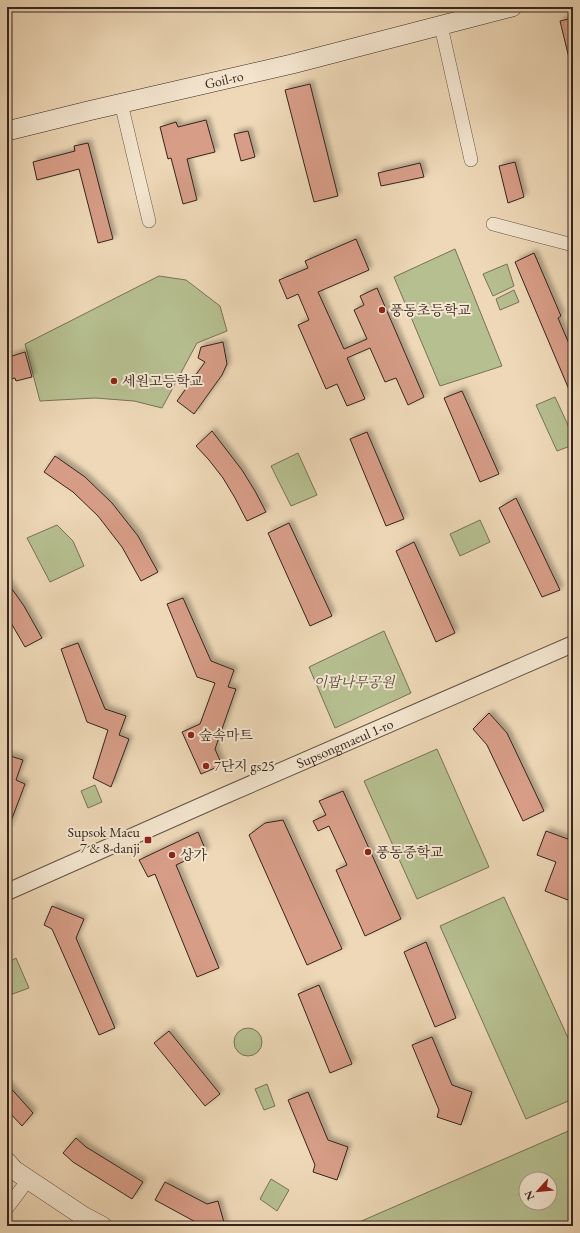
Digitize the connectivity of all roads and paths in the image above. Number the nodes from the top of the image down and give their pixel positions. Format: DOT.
graph roads {
  1 [pos="512,7"];
  2 [pos="441,26"];
  3 [pos="121,103"];
  4 [pos="7,131"];
  5 [pos="471,160"];
  6 [pos="149,221"];
  7 [pos="493,224"];
  8 [pos="573,245"];
  9 [pos="573,644"];
  10 [pos="7,892"];
  11 [pos="7,1162"];
  12 [pos="28,1180"];
  13 [pos="7,1208"];
  14 [pos="102,1226"];
  1 -- 2 [label="main road, Goil-ro"];
  2 -- 3 [label="main road, Goil-ro"];
  2 -- 5 [label="street"];
  3 -- 4 [label="main road, Goil-ro"];
  3 -- 6 [label="street"];
  7 -- 8 [label="street"];
  9 -- 10 [label="street, Supsongmaeul 1-ro"];
  11 -- 12 [label="main road"];
  12 -- 13 [label="street"];
  12 -- 14 [label="main road"];
}
